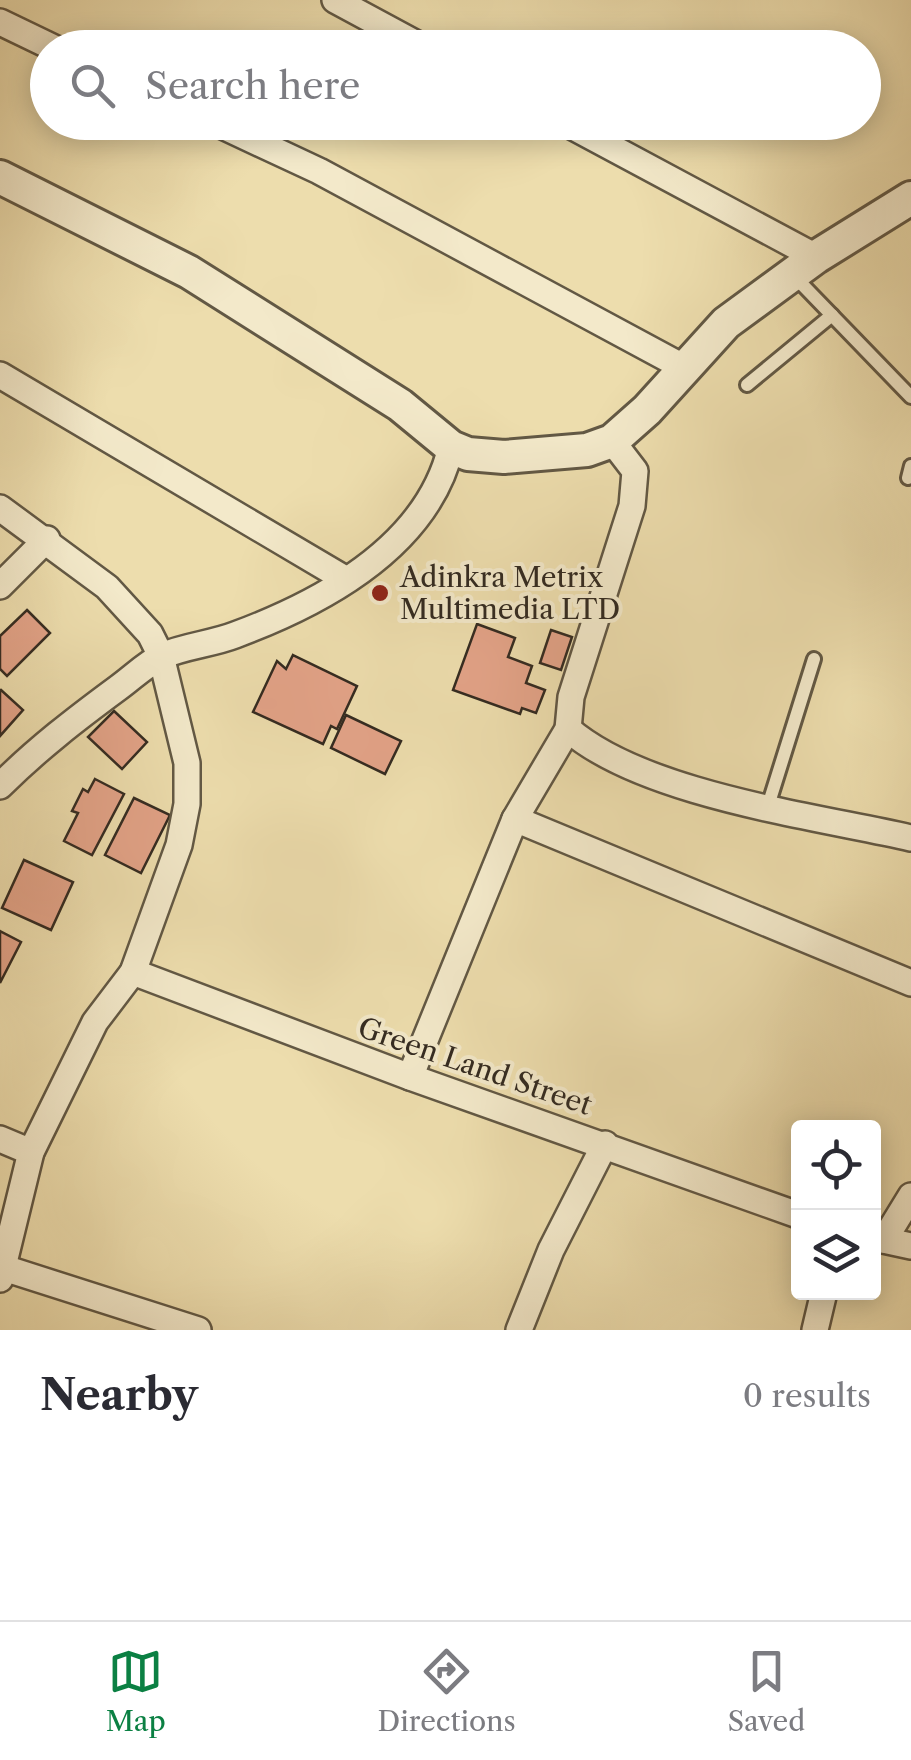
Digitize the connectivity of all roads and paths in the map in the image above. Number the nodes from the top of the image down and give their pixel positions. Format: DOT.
graph roads {
  1 [pos="334,0"];
  2 [pos="0,22"];
  3 [pos="390,30"];
  4 [pos="30,36"];
  5 [pos="252,140"];
  6 [pos="594,140"];
  7 [pos="0,178"];
  8 [pos="911,198"];
  9 [pos="804,266"];
  10 [pos="832,315"];
  11 [pos="683,367"];
  12 [pos="0,374"];
  13 [pos="746,385"];
  14 [pos="911,397"];
  15 [pos="612,441"];
  16 [pos="451,446"];
  17 [pos="0,508"];
  18 [pos="47,539"];
  19 [pos="345,579"];
  20 [pos="0,586"];
  21 [pos="162,656"];
  22 [pos="814,658"];
  23 [pos="568,730"];
  24 [pos="0,786"];
  25 [pos="768,806"];
  26 [pos="515,820"];
  27 [pos="911,838"];
  28 [pos="133,972"];
  29 [pos="911,984"];
  30 [pos="410,1077"];
  31 [pos="0,1139"];
  32 [pos="605,1144"];
  33 [pos="31,1152"];
  34 [pos="911,1196"];
  35 [pos="791,1212"];
  36 [pos="881,1236"];
  37 [pos="881,1239"];
  38 [pos="911,1246"];
  39 [pos="2,1274"];
  40 [pos="822,1300"];
  41 [pos="198,1330"];
  42 [pos="519,1330"];
  43 [pos="815,1330"];
  1 -- 3 [label="street"];
  2 -- 4 [label="street"];
  5 -- 11 [label="street"];
  6 -- 9 [label="street"];
  7 -- 16 [label="street"];
  8 -- 9 [label="street"];
  9 -- 10 [label="lane"];
  9 -- 11 [label="street"];
  10 -- 13 [label="lane"];
  10 -- 14 [label="lane"];
  11 -- 15 [label="street"];
  12 -- 19 [label="street"];
  15 -- 16 [label="street"];
  15 -- 23 [label="street"];
  16 -- 19 [label="street"];
  17 -- 18 [label="street"];
  18 -- 20 [label="street"];
  18 -- 21 [label="street"];
  19 -- 21 [label="street"];
  21 -- 24 [label="street"];
  21 -- 28 [label="street"];
  22 -- 25 [label="lane"];
  23 -- 25 [label="street"];
  23 -- 26 [label="street"];
  25 -- 27 [label="street"];
  26 -- 29 [label="street"];
  26 -- 30 [label="street"];
  28 -- 30 [label="street, Green Land Street"];
  28 -- 33 [label="street"];
  30 -- 32 [label="street, Green Land Street"];
  31 -- 33 [label="street"];
  32 -- 35 [label="street, Green Land Street"];
  32 -- 42 [label="street"];
  33 -- 39 [label="street"];
  34 -- 36 [label="street"];
  37 -- 38 [label="street"];
  39 -- 41 [label="street"];
  40 -- 43 [label="street"];
}
